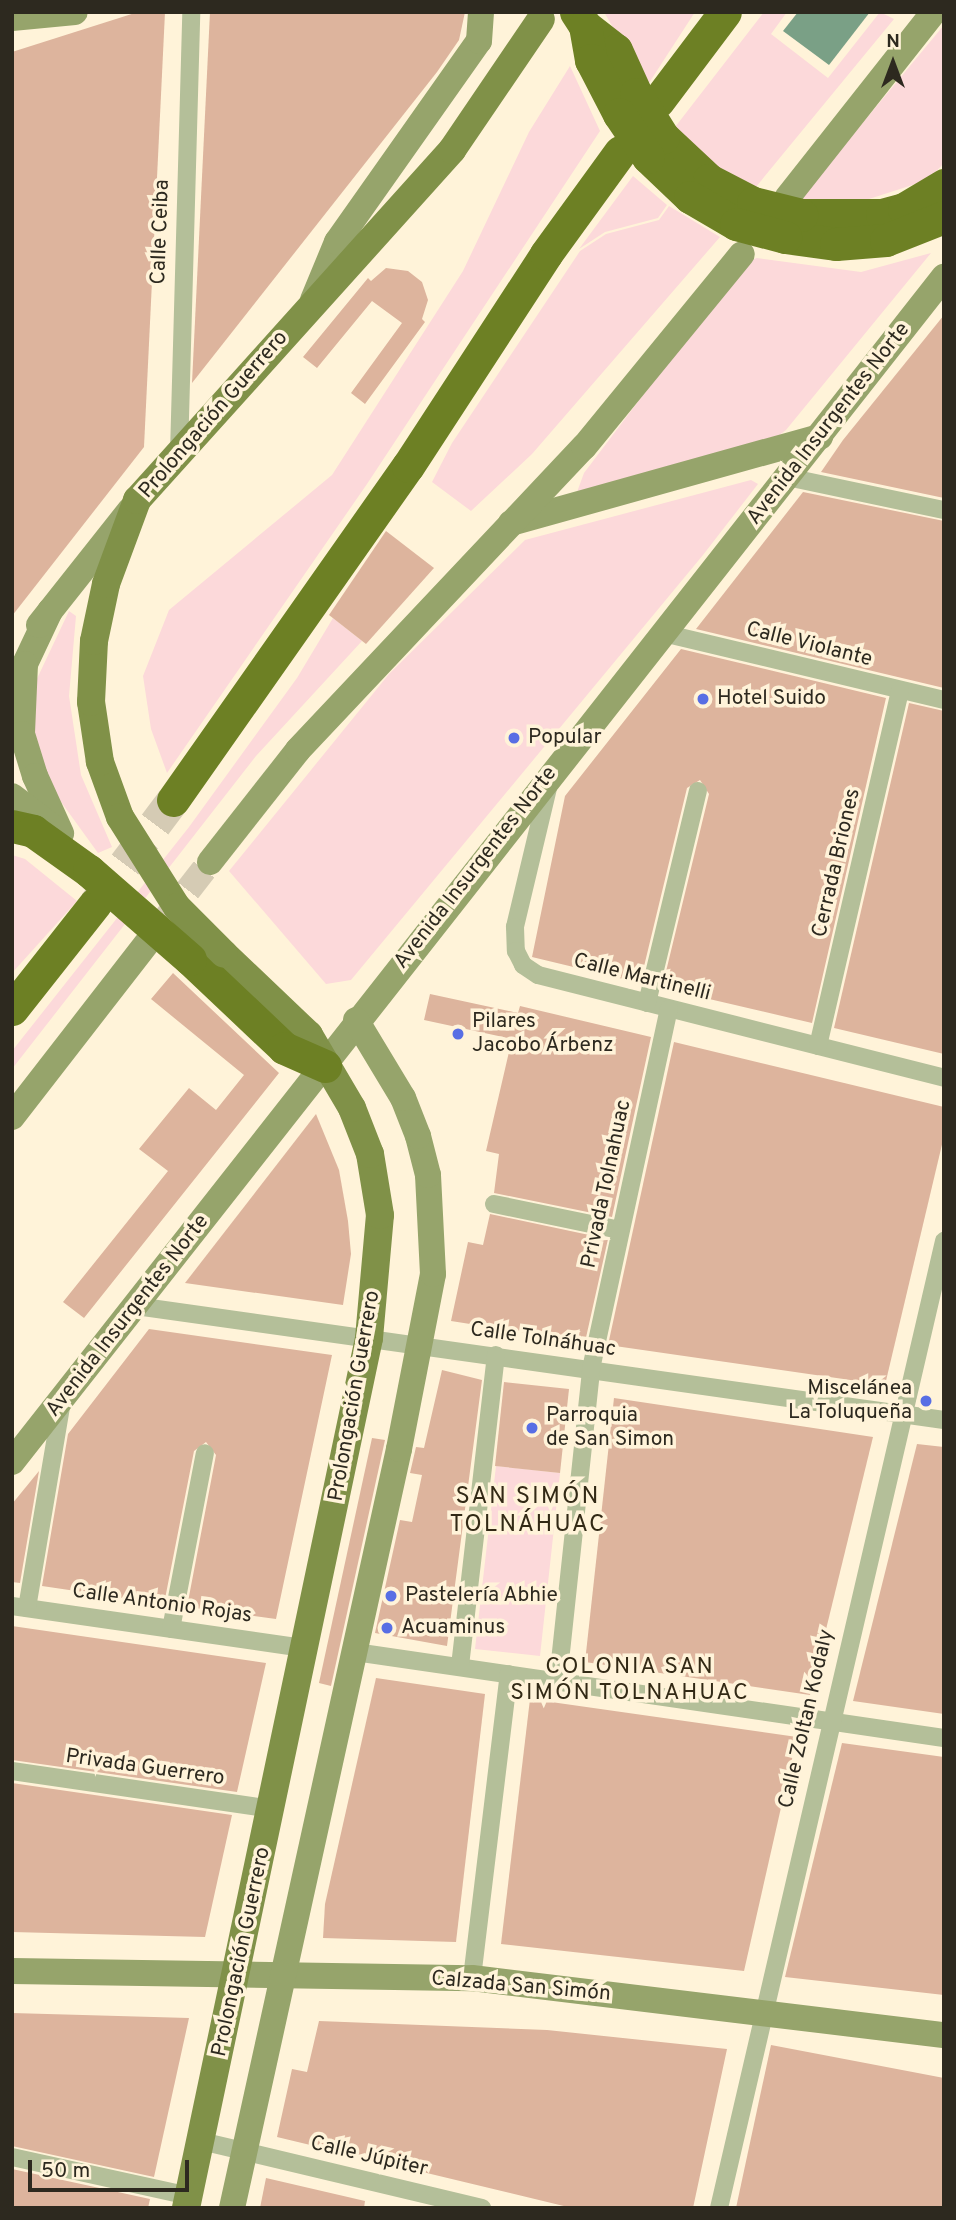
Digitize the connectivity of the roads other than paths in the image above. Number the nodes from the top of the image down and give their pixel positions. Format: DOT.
graph roads {
  1 [pos="75,12"];
  2 [pos="191,12"];
  3 [pos="481,12"];
  4 [pos="725,12"];
  5 [pos="934,12"];
  6 [pos="12,18"];
  7 [pos="541,19"];
  8 [pos="581,19"];
  9 [pos="638,103"];
  10 [pos="644,148"];
  11 [pos="944,185"];
  12 [pos="791,217"];
  13 [pos="930,224"];
  14 [pos="744,227"];
  15 [pos="944,277"];
  16 [pos="312,303"];
  17 [pos="820,437"];
  18 [pos="179,453"];
  19 [pos="787,477"];
  20 [pos="138,500"];
  21 [pos="944,510"];
  22 [pos="506,525"];
  23 [pos="50,611"];
  24 [pos="663,633"];
  25 [pos="12,659"];
  26 [pos="900,690"];
  27 [pos="944,700"];
  28 [pos="552,773"];
  29 [pos="698,791"];
  30 [pos="12,796"];
  31 [pos="173,800"];
  32 [pos="12,826"];
  33 [pos="61,833"];
  34 [pos="210,862"];
  35 [pos="85,867"];
  36 [pos="95,904"];
  37 [pos="146,944"];
  38 [pos="647,1003"];
  39 [pos="12,1009"];
  40 [pos="669,1009"];
  41 [pos="356,1020"];
  42 [pos="818,1046"];
  43 [pos="325,1066"];
  44 [pos="944,1078"];
  45 [pos="12,1117"];
  46 [pos="494,1204"];
  47 [pos="621,1230"];
  48 [pos="944,1241"];
  49 [pos="136,1306"];
  50 [pos="369,1338"];
  51 [pos="421,1346"];
  52 [pos="496,1355"];
  53 [pos="591,1369"];
  54 [pos="62,1400"];
  55 [pos="903,1414"];
  56 [pos="944,1420"];
  57 [pos="205,1453"];
  58 [pos="12,1462"];
  59 [pos="20,1607"];
  60 [pos="171,1629"];
  61 [pos="305,1648"];
  62 [pos="355,1651"];
  63 [pos="460,1667"];
  64 [pos="509,1674"];
  65 [pos="558,1680"];
  66 [pos="829,1722"];
  67 [pos="944,1738"];
  68 [pos="12,1771"];
  69 [pos="272,1809"];
  70 [pos="12,1971"];
  71 [pos="237,1975"];
  72 [pos="283,1977"];
  73 [pos="472,1978"];
  74 [pos="764,2012"];
  75 [pos="944,2035"];
  76 [pos="201,2141"];
  77 [pos="245,2151"];
  78 [pos="12,2157"];
  79 [pos="187,2202"];
  80 [pos="232,2208"];
  81 [pos="482,2208"];
  82 [pos="719,2208"];
  1 -- 6 [label="main road"];
  2 -- 18 [label="street, Calle Ceiba"];
  3 -- 16 [label="main road"];
  4 -- 9 [label="highway"];
  5 -- 12 [label="main road"];
  7 -- 16 [label="main road, Prolongación Guerrero"];
  8 -- 9 [label="highway"];
  9 -- 10 [label="highway, bridge"];
  10 -- 14 [label="highway"];
  10 -- 31 [label="highway"];
  11 -- 12 [label="highway"];
  12 -- 13 [label="highway"];
  12 -- 14 [label="highway, bridge"];
  14 -- 22 [label="main road"];
  15 -- 17 [label="main road, Avenida Insurgentes Norte"];
  16 -- 18 [label="main road, Prolongación Guerrero"];
  17 -- 19 [label="main road, Avenida Insurgentes Norte"];
  17 -- 22 [label="main road"];
  18 -- 20 [label="main road, Prolongación Guerrero"];
  19 -- 21 [label="street"];
  19 -- 24 [label="main road, Avenida Insurgentes Norte"];
  20 -- 23 [label="main road"];
  20 -- 43 [label="main road, Prolongación Guerrero, bridge"];
  22 -- 34 [label="main road"];
  23 -- 25 [label="main road"];
  23 -- 33 [label="main road"];
  24 -- 26 [label="street, Calle Violante"];
  24 -- 28 [label="main road, Avenida Insurgentes Norte"];
  26 -- 27 [label="street, Calle Violante"];
  26 -- 42 [label="street, Cerrada Briones"];
  28 -- 38 [label="street, Calle Martinelli"];
  28 -- 41 [label="main road, Avenida Insurgentes Norte"];
  29 -- 38 [label="street"];
  30 -- 33 [label="main road"];
  32 -- 35 [label="highway"];
  33 -- 35 [label="main road"];
  35 -- 43 [label="highway, bridge"];
  36 -- 39 [label="highway"];
  37 -- 45 [label="main road"];
  38 -- 40 [label="street, Calle Martinelli"];
  40 -- 42 [label="street, Calle Martinelli"];
  40 -- 47 [label="street, Privada Tolnahuac"];
  41 -- 43 [label="main road, Avenida Insurgentes Norte"];
  41 -- 51 [label="main road"];
  42 -- 44 [label="street, Calle Martinelli"];
  43 -- 49 [label="main road, Avenida Insurgentes Norte"];
  43 -- 50 [label="main road, Prolongación Guerrero"];
  46 -- 47 [label="street"];
  47 -- 53 [label="street, Privada Tolnahuac"];
  48 -- 55 [label="street, Calle Zoltan Kodaly"];
  49 -- 50 [label="street, Calle Tolnáhuac"];
  49 -- 54 [label="main road, Avenida Insurgentes Norte"];
  50 -- 51 [label="street, Calle Tolnáhuac"];
  50 -- 61 [label="main road, Prolongación Guerrero"];
  51 -- 52 [label="street, Calle Tolnáhuac"];
  51 -- 62 [label="main road"];
  52 -- 53 [label="street, Calle Tolnáhuac"];
  52 -- 63 [label="street"];
  53 -- 55 [label="street, Calle Tolnáhuac"];
  53 -- 65 [label="street, Privada Tolnahuac"];
  54 -- 58 [label="main road, Avenida Insurgentes Norte"];
  54 -- 59 [label="street"];
  55 -- 56 [label="street, Calle Tolnáhuac"];
  55 -- 66 [label="street, Calle Zoltan Kodaly"];
  57 -- 60 [label="street"];
  59 -- 60 [label="street, Calle Antonio Rojas"];
  60 -- 61 [label="street, Calle Antonio Rojas"];
  61 -- 69 [label="main road, Prolongación Guerrero"];
  62 -- 63 [label="street"];
  62 -- 72 [label="main road"];
  63 -- 64 [label="street"];
  64 -- 65 [label="street"];
  64 -- 73 [label="street"];
  65 -- 66 [label="street"];
  66 -- 67 [label="street"];
  66 -- 74 [label="street, Calle Zoltan Kodaly"];
  68 -- 69 [label="street, Privada Guerrero"];
  69 -- 71 [label="main road, Prolongación Guerrero"];
  70 -- 71 [label="main road, Calzada San Simón"];
  71 -- 72 [label="main road, Calzada San Simón"];
  71 -- 76 [label="main road, Prolongación Guerrero"];
  72 -- 73 [label="main road, Calzada San Simón"];
  72 -- 77 [label="main road"];
  73 -- 74 [label="main road, Calzada San Simón"];
  74 -- 75 [label="main road, Calzada San Simón"];
  74 -- 82 [label="street, Calle Zoltan Kodaly"];
  76 -- 77 [label="street, Calle Júpiter"];
  76 -- 79 [label="main road, Prolongación Guerrero"];
  77 -- 80 [label="main road"];
  77 -- 81 [label="street, Calle Júpiter"];
  78 -- 79 [label="street"];
}
